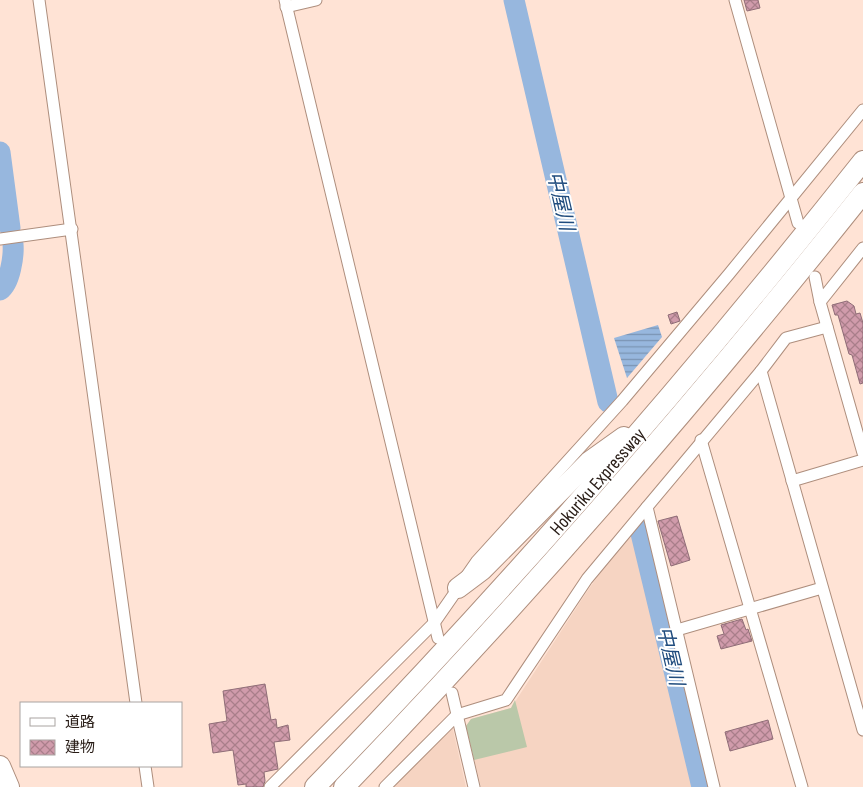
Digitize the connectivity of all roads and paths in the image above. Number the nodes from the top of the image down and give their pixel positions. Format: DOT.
graph roads {
  1 [pos="40,0"];
  2 [pos="316,0"];
  3 [pos="735,0"];
  4 [pos="285,4"];
  5 [pos="863,110"];
  6 [pos="863,162"];
  7 [pos="863,193"];
  8 [pos="790,198"];
  9 [pos="798,223"];
  10 [pos="72,229"];
  11 [pos="0,238"];
  12 [pos="863,248"];
  13 [pos="814,277"];
  14 [pos="820,302"];
  15 [pos="827,327"];
  16 [pos="761,371"];
  17 [pos="655,414"];
  18 [pos="702,440"];
  19 [pos="863,454"];
  20 [pos="863,460"];
  21 [pos="792,481"];
  22 [pos="647,507"];
  23 [pos="458,588"];
  24 [pos="822,588"];
  25 [pos="490,601"];
  26 [pos="751,609"];
  27 [pos="434,623"];
  28 [pos="677,630"];
  29 [pos="438,638"];
  30 [pos="858,690"];
  31 [pos="452,693"];
  32 [pos="136,702"];
  33 [pos="457,715"];
  34 [pos="863,730"];
  35 [pos="0,766"];
  36 [pos="145,767"];
  37 [pos="9,787"];
  38 [pos="148,787"];
  39 [pos="270,787"];
  40 [pos="305,787"];
  41 [pos="315,787"];
  42 [pos="344,787"];
  43 [pos="385,787"];
  44 [pos="474,787"];
  45 [pos="714,787"];
  46 [pos="802,787"];
  1 -- 10 [label="street"];
  2 -- 4 [label="street"];
  3 -- 8 [label="street"];
  4 -- 27 [label="street"];
  5 -- 8 [label="street"];
  6 -- 17 [label="highway, Hokuriku Expressway"];
  7 -- 42 [label="highway, Hokuriku Expressway"];
  8 -- 9 [label="street"];
  8 -- 23 [label="street"];
  10 -- 11 [label="street"];
  10 -- 32 [label="street"];
  12 -- 14 [label="street"];
  13 -- 14 [label="street"];
  14 -- 15 [label="street"];
  15 -- 16 [label="street"];
  15 -- 19 [label="street"];
  16 -- 18 [label="street"];
  16 -- 21 [label="street"];
  17 -- 23 [label="highway"];
  17 -- 25 [label="highway, Hokuriku Expressway"];
  18 -- 22 [label="street"];
  18 -- 26 [label="street"];
  20 -- 21 [label="street"];
  21 -- 24 [label="street"];
  22 -- 28 [label="street"];
  22 -- 33 [label="street"];
  23 -- 27 [label="street"];
  24 -- 26 [label="street"];
  24 -- 30 [label="street"];
  25 -- 40 [label="highway"];
  25 -- 41 [label="highway, Hokuriku Expressway"];
  26 -- 28 [label="street"];
  26 -- 46 [label="street"];
  27 -- 29 [label="street"];
  27 -- 39 [label="street"];
  28 -- 45 [label="street"];
  30 -- 34 [label="street"];
  31 -- 33 [label="street"];
  33 -- 43 [label="street"];
  33 -- 44 [label="street"];
  35 -- 37 [label="highway"];
  36 -- 38 [label="street"];
}
